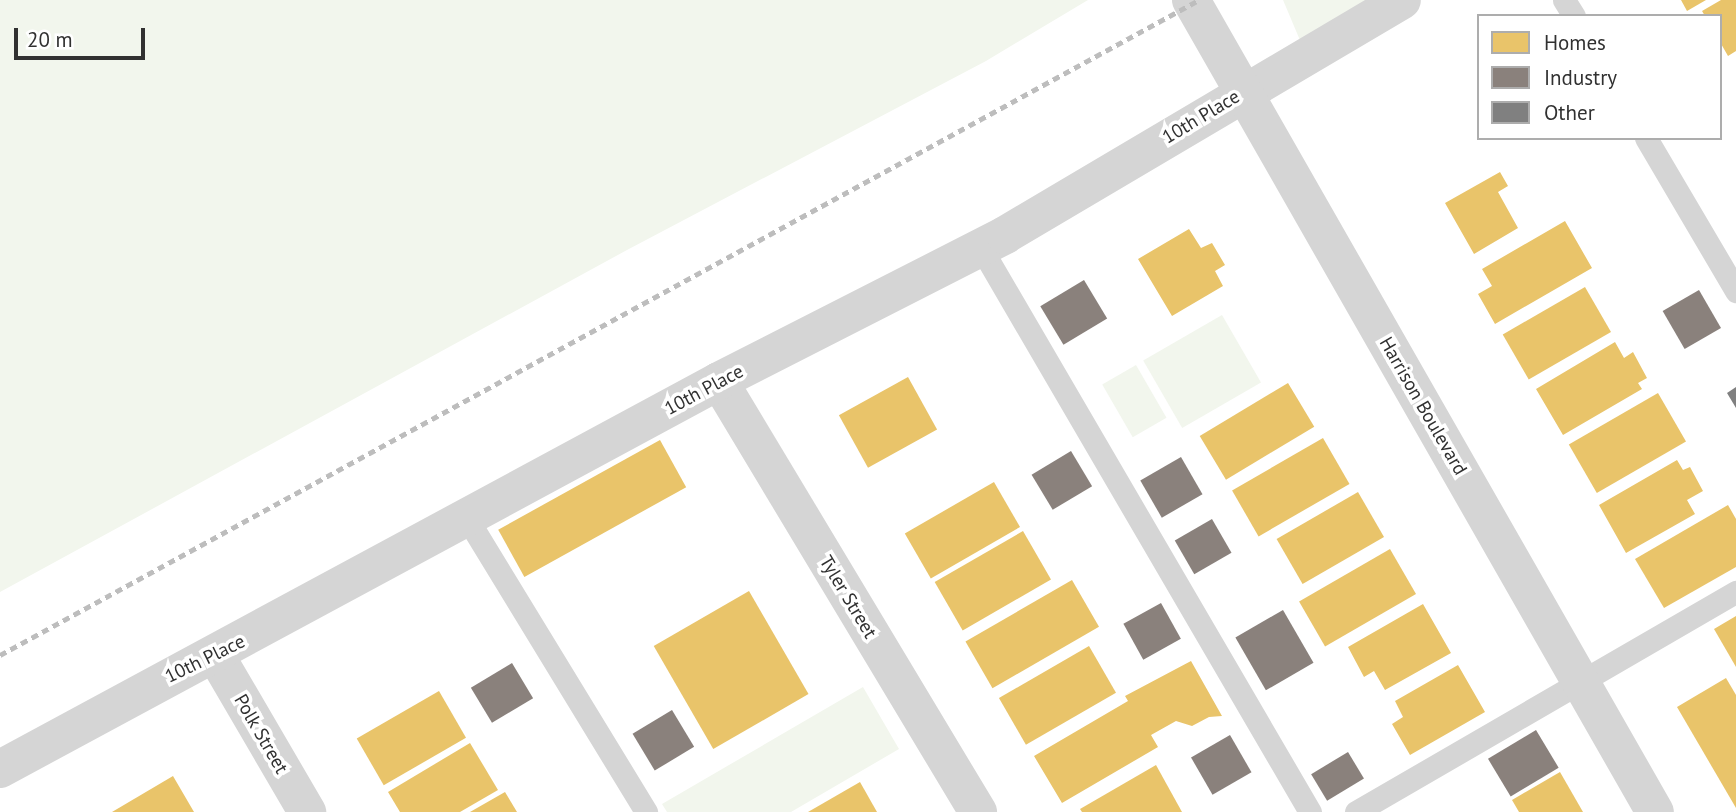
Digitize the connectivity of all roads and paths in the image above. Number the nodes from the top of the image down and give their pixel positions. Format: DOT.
graph roads {
  1 [pos="1191,0"];
  2 [pos="1402,0"];
  3 [pos="1243,92"];
  4 [pos="1647,140"];
  5 [pos="981,248"];
  6 [pos="1736,290"];
  7 [pos="719,381"];
  8 [pos="468,520"];
  9 [pos="1736,592"];
  10 [pos="216,656"];
  11 [pos="1580,682"];
  12 [pos="0,769"];
  13 [pos="307,812"];
  14 [pos="646,812"];
  15 [pos="978,812"];
  16 [pos="1310,812"];
  17 [pos="1356,812"];
  18 [pos="1655,812"];
  1 -- 3 [label="street, Harrison Boulevard"];
  2 -- 3 [label="street, 10th Place"];
  3 -- 5 [label="street, 10th Place"];
  3 -- 11 [label="street, Harrison Boulevard"];
  4 -- 6 [label="lane"];
  5 -- 7 [label="street, 10th Place"];
  5 -- 16 [label="lane"];
  7 -- 8 [label="street, 10th Place"];
  7 -- 15 [label="street, Tyler Street"];
  8 -- 10 [label="street, 10th Place"];
  8 -- 14 [label="lane"];
  9 -- 11 [label="lane"];
  10 -- 12 [label="street, 10th Place"];
  10 -- 13 [label="street, Polk Street"];
  11 -- 17 [label="lane"];
  11 -- 18 [label="street, Harrison Boulevard"];
}
